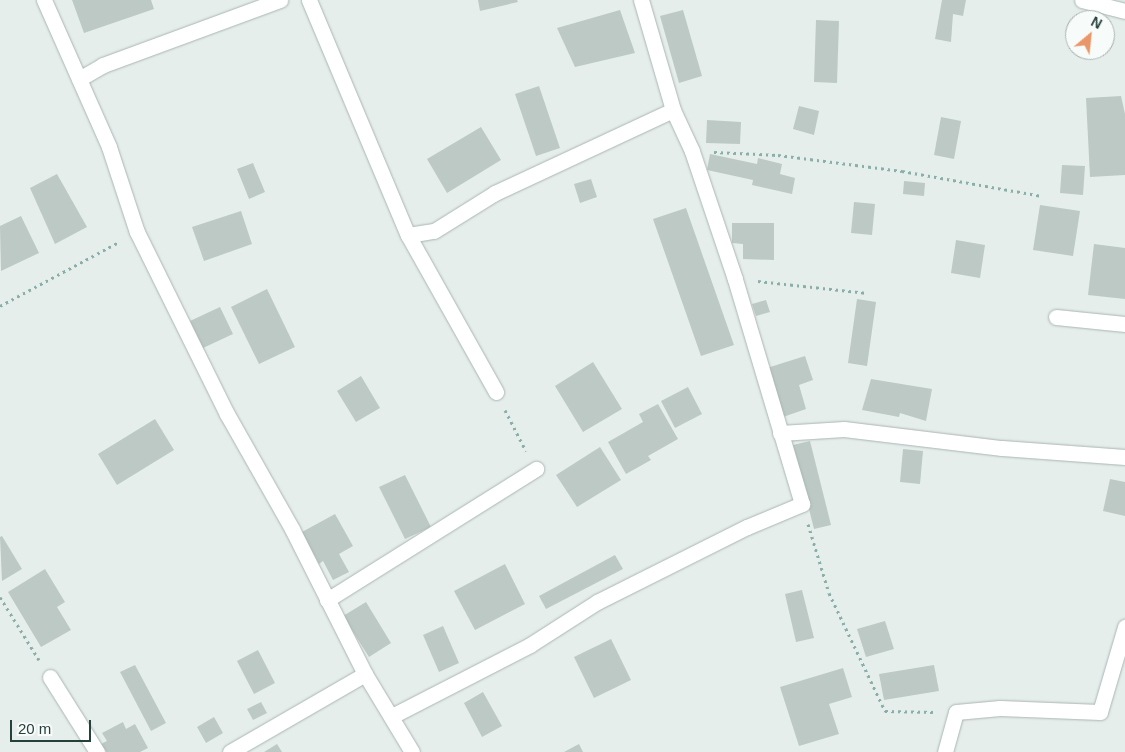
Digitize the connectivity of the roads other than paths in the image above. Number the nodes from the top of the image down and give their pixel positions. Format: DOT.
graph roads {
  1 [pos="44,0"];
  2 [pos="280,0"];
  3 [pos="309,0"];
  4 [pos="641,0"];
  5 [pos="1082,0"];
  6 [pos="1125,11"];
  7 [pos="79,79"];
  8 [pos="673,110"];
  9 [pos="408,235"];
  10 [pos="1056,317"];
  11 [pos="1125,324"];
  12 [pos="496,392"];
  13 [pos="780,433"];
  14 [pos="1125,458"];
  15 [pos="536,469"];
  16 [pos="327,600"];
  17 [pos="1125,627"];
  18 [pos="365,674"];
  19 [pos="50,677"];
  20 [pos="392,716"];
  21 [pos="97,752"];
  22 [pos="230,752"];
  23 [pos="412,752"];
  24 [pos="945,752"];
  1 -- 7 [label="street"];
  2 -- 7 [label="street"];
  3 -- 9 [label="street"];
  4 -- 8 [label="street"];
  5 -- 6 [label="street"];
  7 -- 16 [label="street"];
  8 -- 9 [label="street"];
  8 -- 13 [label="street"];
  9 -- 12 [label="street"];
  10 -- 11 [label="street"];
  13 -- 14 [label="street"];
  13 -- 20 [label="street"];
  15 -- 16 [label="street"];
  16 -- 18 [label="street"];
  17 -- 24 [label="street"];
  18 -- 20 [label="street"];
  18 -- 22 [label="street"];
  19 -- 21 [label="street"];
  20 -- 23 [label="street"];
}
